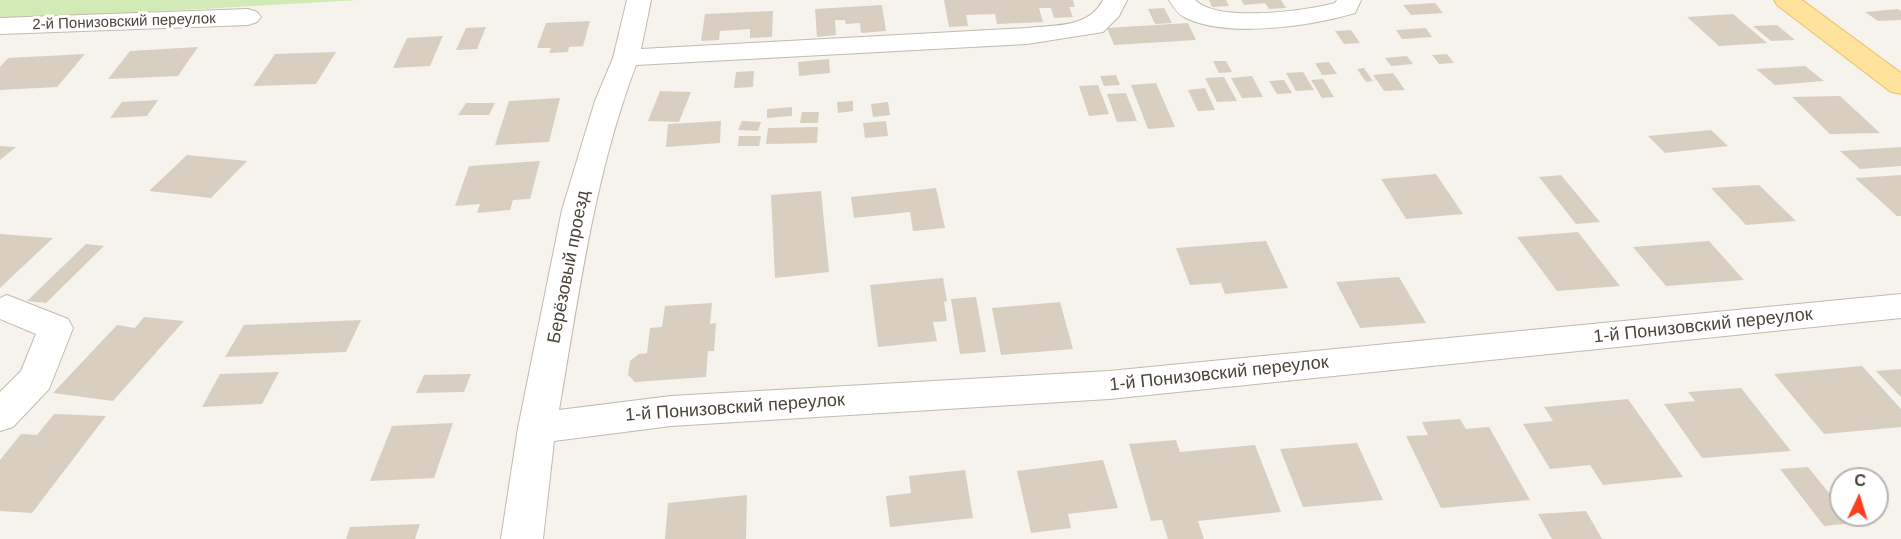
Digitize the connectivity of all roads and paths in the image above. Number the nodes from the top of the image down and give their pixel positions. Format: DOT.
graph roads {
  1 [pos="639,0"];
  2 [pos="1115,0"];
  3 [pos="1180,0"];
  4 [pos="1349,0"];
  5 [pos="1786,0"];
  6 [pos="2,13"];
  7 [pos="248,17"];
  8 [pos="626,58"];
  9 [pos="1901,86"];
  10 [pos="1901,306"];
  11 [pos="8,308"];
  12 [pos="0,416"];
  13 [pos="537,428"];
  14 [pos="522,539"];
  1 -- 8 [label="street, Берёзовый проезд"];
  2 -- 8 [label="street"];
  3 -- 4 [label="street"];
  5 -- 9 [label="main road"];
  6 -- 7 [label="street, 2-й Понизовский переулок"];
  8 -- 13 [label="street, Берёзовый проезд"];
  10 -- 13 [label="street, 1-й Понизовский переулок"];
  11 -- 12 [label="street"];
  13 -- 14 [label="street, Берёзовый проезд"];
}
